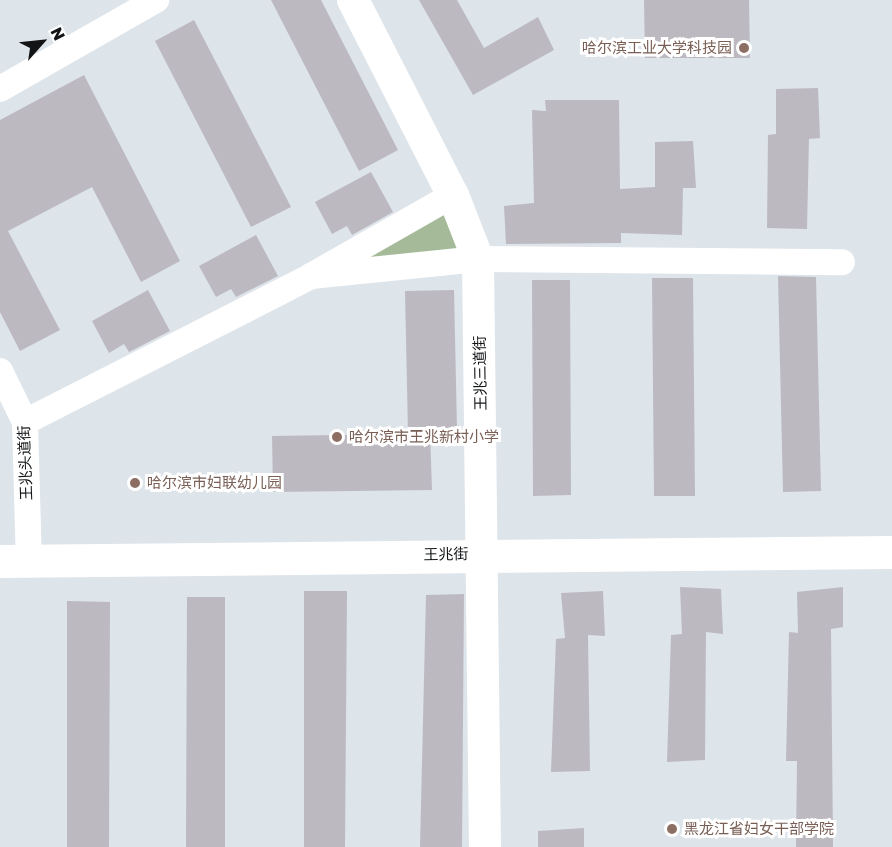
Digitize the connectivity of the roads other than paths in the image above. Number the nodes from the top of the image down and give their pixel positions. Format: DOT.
graph roads {
  1 [pos="156,0"];
  2 [pos="353,0"];
  3 [pos="0,89"];
  4 [pos="453,195"];
  5 [pos="478,259"];
  6 [pos="842,262"];
  7 [pos="311,276"];
  8 [pos="0,371"];
  9 [pos="25,422"];
  10 [pos="892,552"];
  11 [pos="482,554"];
  12 [pos="14,561"];
  13 [pos="485,847"];
  1 -- 3 [label="street"];
  2 -- 4 [label="street, 王兆三道街"];
  4 -- 5 [label="street, 王兆三道街"];
  4 -- 7 [label="street"];
  5 -- 6 [label="street"];
  5 -- 7 [label="street"];
  5 -- 11 [label="street, 王兆三道街"];
  7 -- 9 [label="street"];
  8 -- 9 [label="street, 王兆头道街"];
  9 -- 12 [label="street, 王兆头道街"];
  10 -- 11 [label="main road, 王兆街"];
  11 -- 12 [label="main road, 王兆街"];
  11 -- 13 [label="street, 王兆三道街"];
}
